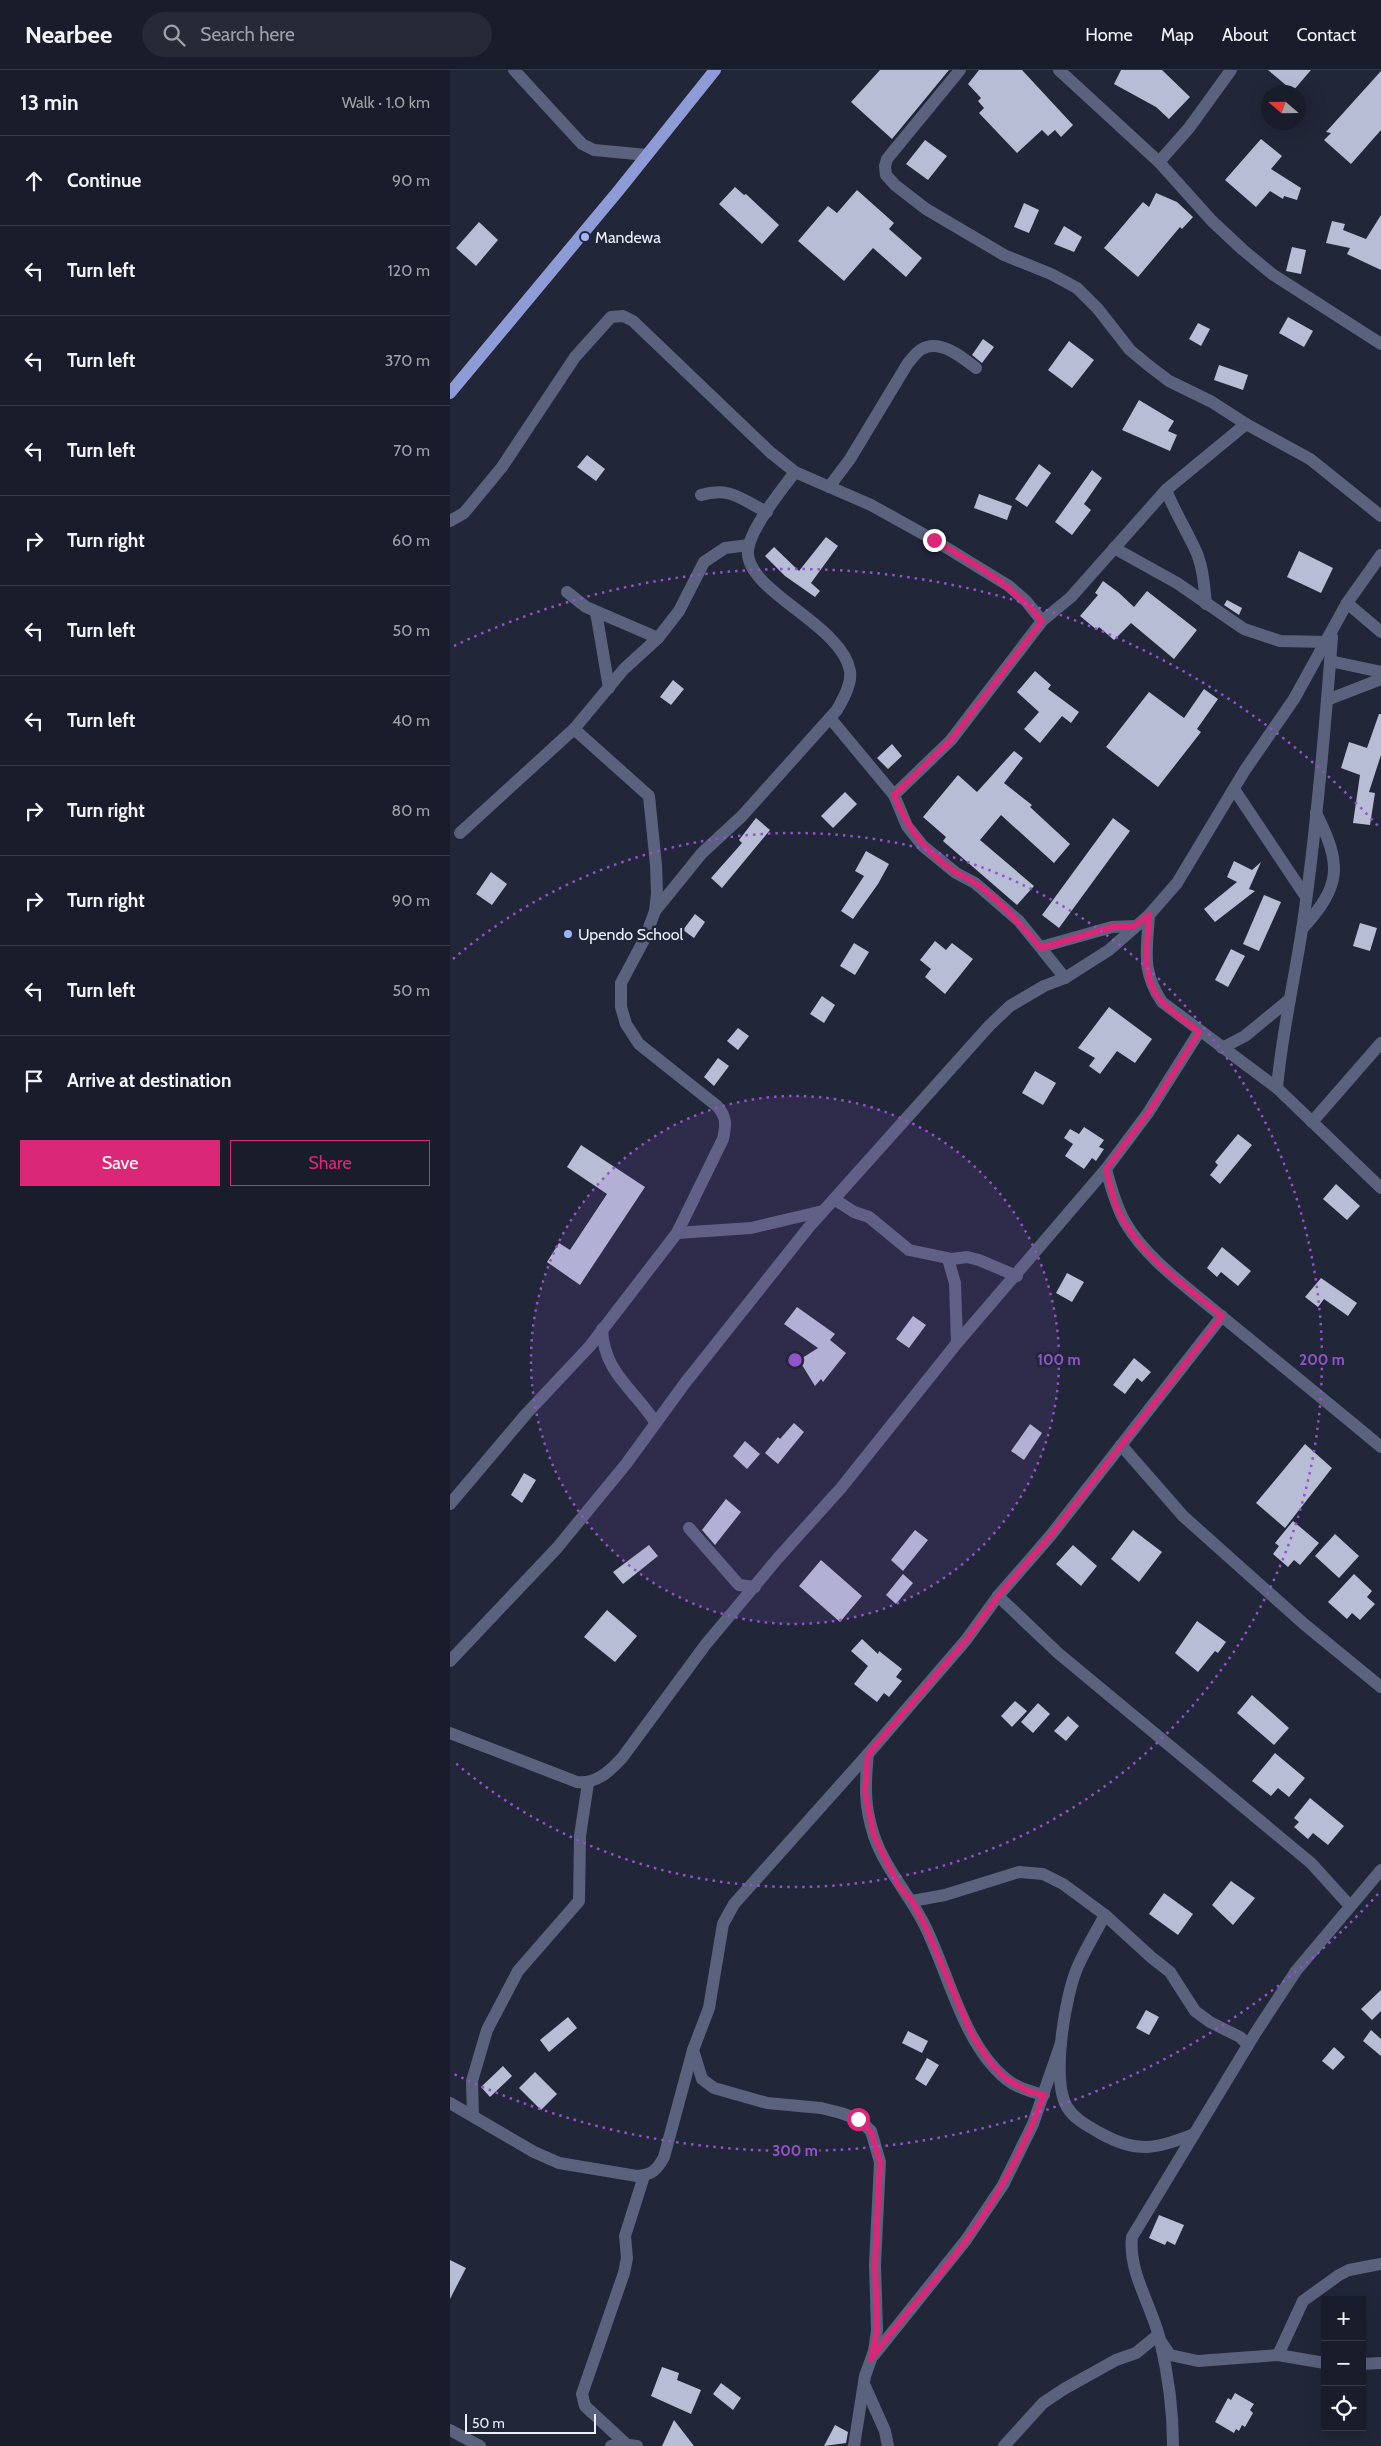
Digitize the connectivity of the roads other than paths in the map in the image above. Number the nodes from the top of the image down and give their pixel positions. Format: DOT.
graph roads {
  1 [pos="514,70"];
  2 [pos="715,70"];
  3 [pos="960,70"];
  4 [pos="1059,70"];
  5 [pos="1231,70"];
  6 [pos="647,155"];
  7 [pos="1159,162"];
  8 [pos="1381,344"];
  9 [pos="976,368"];
  10 [pos="450,393"];
  11 [pos="1246,424"];
  12 [pos="795,472"];
  13 [pos="829,487"];
  14 [pos="1166,490"];
  15 [pos="701,495"];
  16 [pos="767,512"];
  17 [pos="1381,516"];
  18 [pos="450,521"];
  19 [pos="748,544"];
  20 [pos="1114,548"];
  21 [pos="1381,555"];
  22 [pos="567,592"];
  23 [pos="1347,603"];
  24 [pos="1206,604"];
  25 [pos="596,612"];
  26 [pos="1042,621"];
  27 [pos="1333,627"];
  28 [pos="1381,632"];
  29 [pos="658,638"];
  30 [pos="1327,642"];
  31 [pos="1330,661"];
  32 [pos="1381,672"];
  33 [pos="1381,679"];
  34 [pos="609,688"];
  35 [pos="1327,700"];
  36 [pos="830,718"];
  37 [pos="574,729"];
  38 [pos="1234,789"];
  39 [pos="894,795"];
  40 [pos="1316,812"];
  41 [pos="460,833"];
  42 [pos="1306,897"];
  43 [pos="655,911"];
  44 [pos="1149,915"];
  45 [pos="1134,926"];
  46 [pos="1302,929"];
  47 [pos="1041,948"];
  48 [pos="1065,978"];
  49 [pos="1290,999"];
  50 [pos="1199,1032"];
  51 [pos="1381,1043"];
  52 [pos="1222,1048"];
  53 [pos="1277,1088"];
  54 [pos="1312,1122"];
  55 [pos="1106,1169"];
  56 [pos="1381,1188"];
  57 [pos="834,1199"];
  58 [pos="823,1211"];
  59 [pos="677,1233"];
  60 [pos="948,1258"];
  61 [pos="1017,1276"];
  62 [pos="1222,1316"];
  63 [pos="602,1329"];
  64 [pos="957,1343"];
  65 [pos="655,1422"];
  66 [pos="1375,1436"];
  67 [pos="1121,1446"];
  68 [pos="1381,1447"];
  69 [pos="450,1504"];
  70 [pos="689,1528"];
  71 [pos="755,1587"];
  72 [pos="998,1596"];
  73 [pos="450,1662"];
  74 [pos="1381,1687"];
  75 [pos="450,1733"];
  76 [pos="868,1754"];
  77 [pos="588,1783"];
  78 [pos="1381,1870"];
  79 [pos="912,1901"];
  80 [pos="1350,1906"];
  81 [pos="1105,1915"];
  82 [pos="1062,2043"];
  83 [pos="1248,2045"];
  84 [pos="693,2050"];
  85 [pos="1044,2095"];
  86 [pos="450,2103"];
  87 [pos="473,2116"];
  88 [pos="1194,2134"];
  89 [pos="644,2176"];
  90 [pos="1381,2264"];
  91 [pos="1159,2337"];
  92 [pos="1278,2355"];
  93 [pos="871,2359"];
  94 [pos="1321,2362"];
  95 [pos="1381,2363"];
  96 [pos="1366,2364"];
  97 [pos="864,2384"];
  98 [pos="450,2430"];
  99 [pos="631,2445"];
  100 [pos="480,2446"];
  101 [pos="611,2446"];
  102 [pos="854,2446"];
  103 [pos="888,2446"];
  104 [pos="1004,2446"];
  105 [pos="1173,2446"];
  1 -- 6 [label="street"];
  2 -- 6 [label="main road"];
  3 -- 11 [label="street"];
  4 -- 7 [label="street"];
  5 -- 7 [label="street"];
  6 -- 10 [label="main road"];
  7 -- 8 [label="street"];
  9 -- 13 [label="street"];
  11 -- 14 [label="street"];
  11 -- 17 [label="street"];
  12 -- 13 [label="street"];
  12 -- 16 [label="street"];
  12 -- 18 [label="street"];
  13 -- 26 [label="street"];
  14 -- 20 [label="street"];
  14 -- 24 [label="street"];
  15 -- 16 [label="street"];
  16 -- 19 [label="street"];
  19 -- 29 [label="street"];
  19 -- 36 [label="street"];
  20 -- 24 [label="street"];
  20 -- 26 [label="street"];
  21 -- 23 [label="street"];
  22 -- 25 [label="street"];
  23 -- 27 [label="street"];
  23 -- 28 [label="street"];
  24 -- 30 [label="street"];
  25 -- 29 [label="street"];
  25 -- 34 [label="street"];
  26 -- 39 [label="street"];
  27 -- 30 [label="street"];
  27 -- 31 [label="street"];
  29 -- 34 [label="street"];
  30 -- 38 [label="street"];
  31 -- 32 [label="street"];
  31 -- 35 [label="street"];
  33 -- 35 [label="street"];
  34 -- 37 [label="street"];
  35 -- 40 [label="street"];
  36 -- 39 [label="street"];
  36 -- 43 [label="street"];
  37 -- 41 [label="street"];
  37 -- 43 [label="street"];
  38 -- 42 [label="street"];
  38 -- 44 [label="street"];
  39 -- 47 [label="street"];
  40 -- 42 [label="street"];
  40 -- 46 [label="street"];
  42 -- 46 [label="street"];
  43 -- 59 [label="street"];
  44 -- 45 [label="street"];
  44 -- 50 [label="street"];
  45 -- 47 [label="street"];
  45 -- 48 [label="street"];
  46 -- 49 [label="street"];
  47 -- 48 [label="street"];
  48 -- 57 [label="street"];
  49 -- 52 [label="street"];
  49 -- 53 [label="street"];
  50 -- 52 [label="street"];
  50 -- 55 [label="street"];
  51 -- 54 [label="street"];
  52 -- 53 [label="street"];
  53 -- 54 [label="street"];
  54 -- 56 [label="street"];
  55 -- 61 [label="street"];
  55 -- 62 [label="street"];
  57 -- 58 [label="street"];
  57 -- 60 [label="street"];
  58 -- 59 [label="street"];
  58 -- 65 [label="street"];
  59 -- 63 [label="street"];
  60 -- 61 [label="street"];
  60 -- 64 [label="street"];
  61 -- 64 [label="street"];
  62 -- 66 [label="street"];
  62 -- 67 [label="street"];
  63 -- 65 [label="street"];
  63 -- 69 [label="street"];
  64 -- 71 [label="street"];
  65 -- 73 [label="street"];
  66 -- 68 [label="street"];
  67 -- 72 [label="street"];
  67 -- 74 [label="street"];
  70 -- 71 [label="street"];
  71 -- 77 [label="street"];
  72 -- 76 [label="street"];
  72 -- 80 [label="street"];
  75 -- 77 [label="street"];
  76 -- 79 [label="street"];
  76 -- 84 [label="street"];
  77 -- 87 [label="street"];
  78 -- 80 [label="street"];
  79 -- 81 [label="street"];
  79 -- 85 [label="street"];
  80 -- 83 [label="street"];
  81 -- 82 [label="street"];
  81 -- 83 [label="street"];
  82 -- 85 [label="street"];
  82 -- 88 [label="street"];
  83 -- 88 [label="street"];
  84 -- 89 [label="street"];
  84 -- 93 [label="street"];
  85 -- 93 [label="street"];
  86 -- 87 [label="street"];
  87 -- 89 [label="street"];
  88 -- 91 [label="street"];
  89 -- 99 [label="street"];
  90 -- 92 [label="street"];
  91 -- 92 [label="street"];
  91 -- 104 [label="street"];
  91 -- 105 [label="street"];
  92 -- 94 [label="street"];
  93 -- 97 [label="street"];
  95 -- 96 [label="street"];
  97 -- 102 [label="street"];
  97 -- 103 [label="street"];
  98 -- 100 [label="street"];
  99 -- 101 [label="street"];
}
